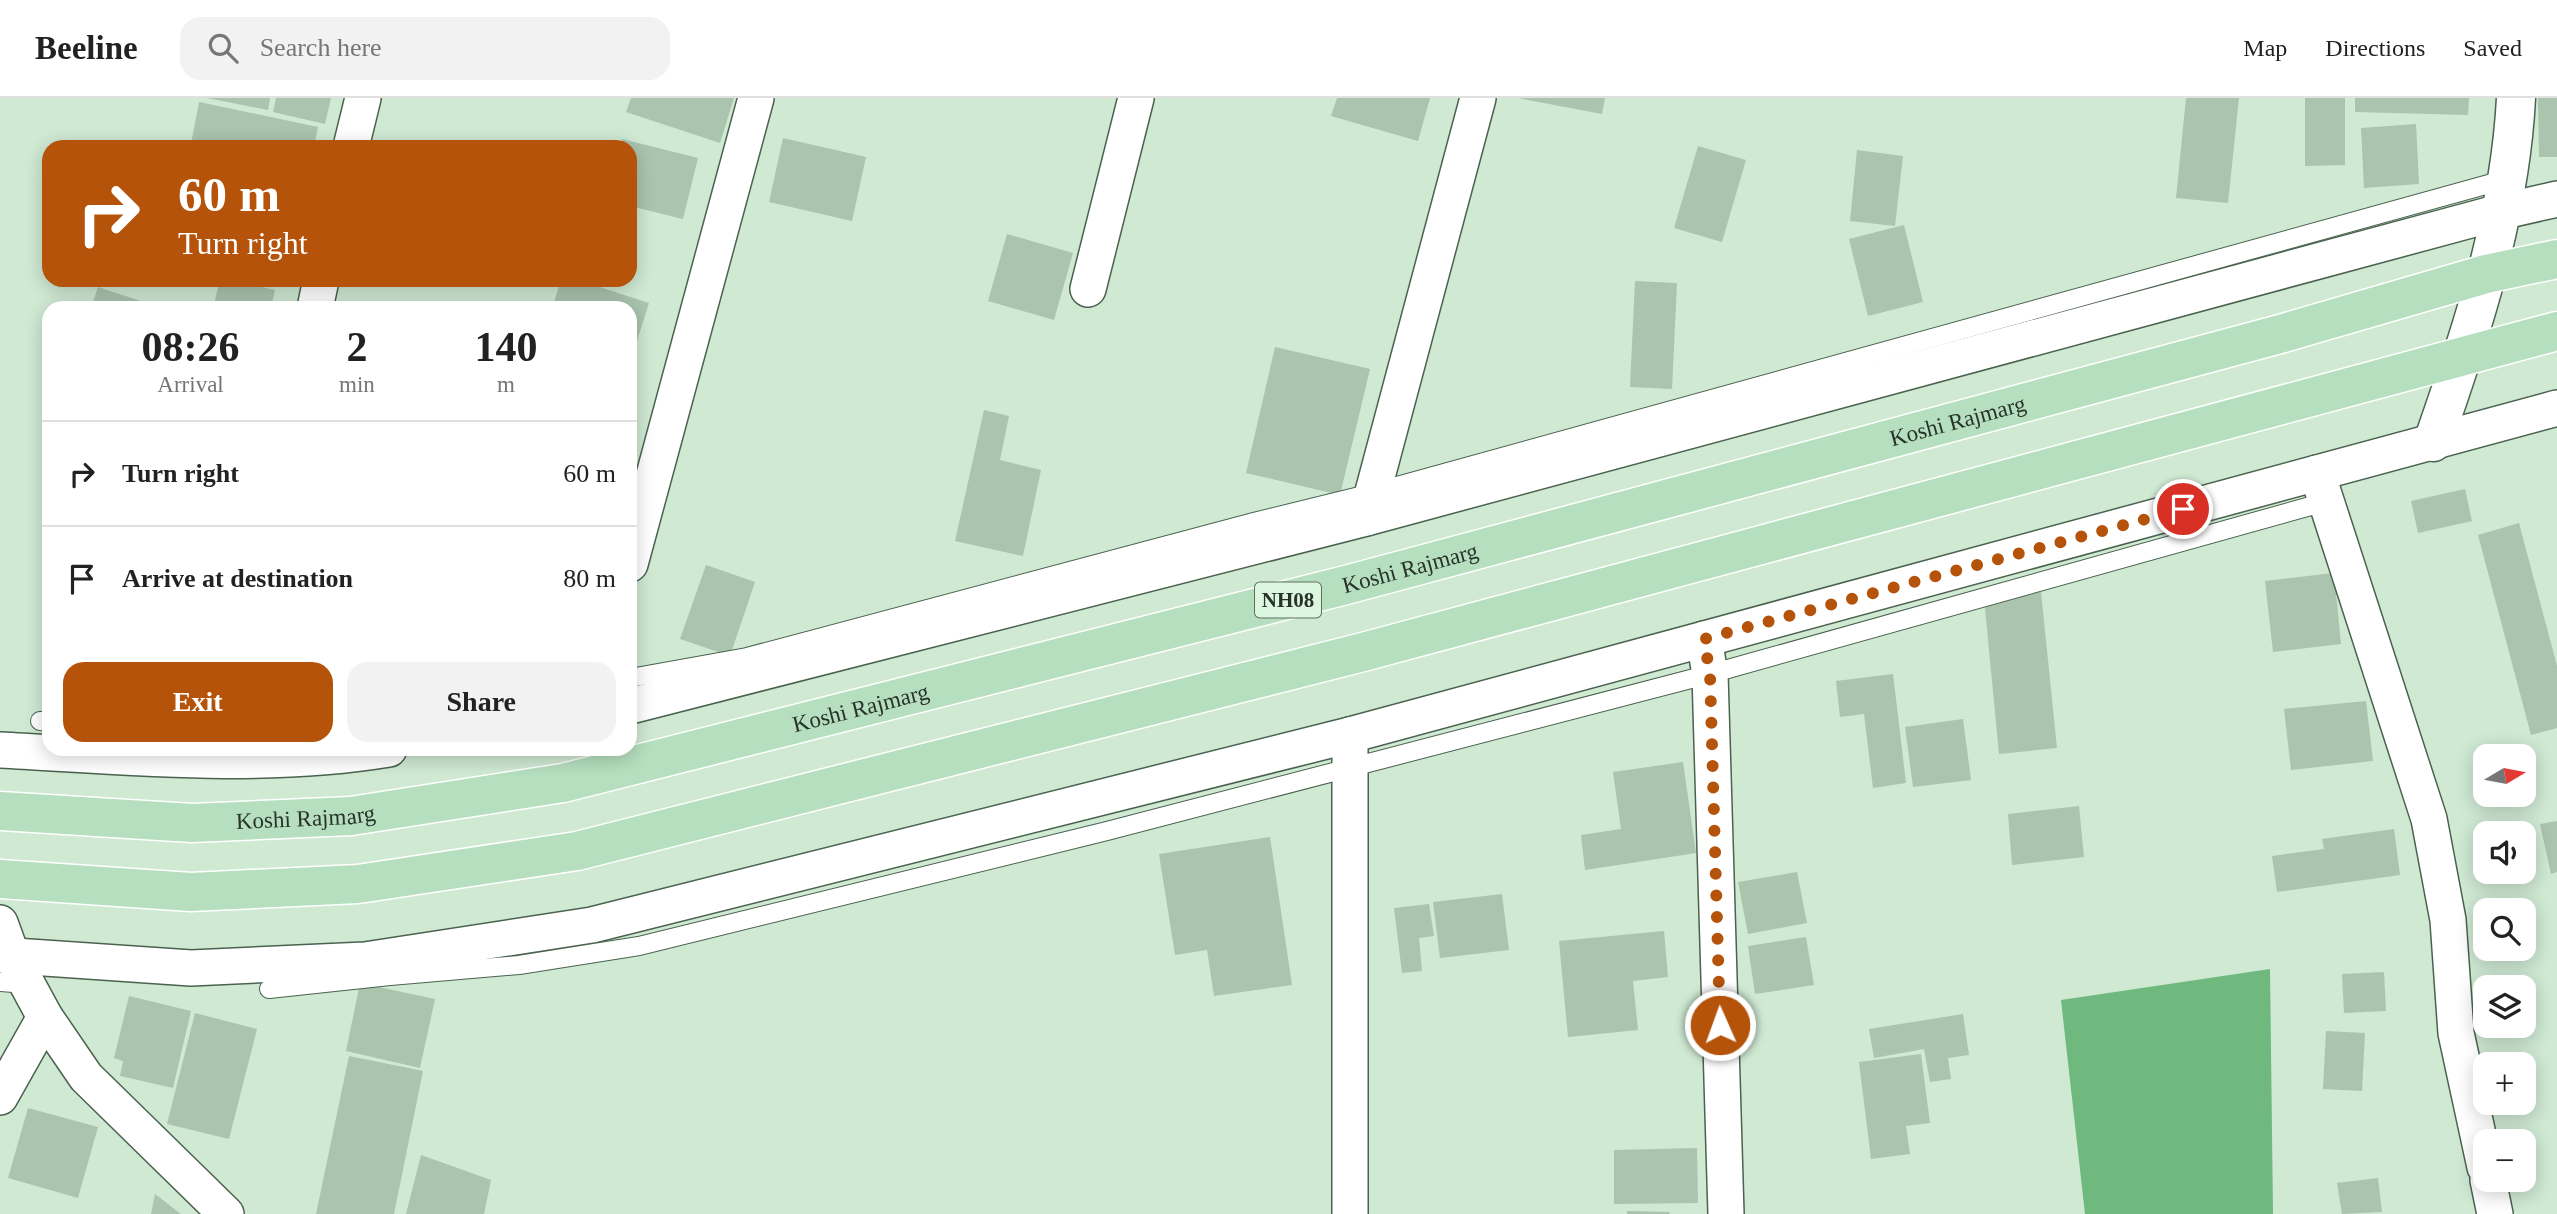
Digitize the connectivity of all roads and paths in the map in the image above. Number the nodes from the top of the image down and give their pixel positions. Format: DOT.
graph roads {
  1 [pos="363,98"];
  2 [pos="756,98"];
  3 [pos="1136,98"];
  4 [pos="1478,98"];
  5 [pos="2516,98"];
  6 [pos="353,140"];
  7 [pos="2504,195"];
  8 [pos="2557,199"];
  9 [pos="2557,258"];
  10 [pos="2486,274"];
  11 [pos="1088,289"];
  12 [pos="2557,331"];
  13 [pos="2463,356"];
  14 [pos="2557,408"];
  15 [pos="2433,442"];
  16 [pos="2321,487"];
  17 [pos="1369,505"];
  18 [pos="637,538"];
  19 [pos="1704,639"];
  20 [pos="1710,674"];
  21 [pos="637,677"];
  22 [pos="637,704"];
  23 [pos="0,750"];
  24 [pos="42,751"];
  25 [pos="1350,752"];
  26 [pos="0,811"];
  27 [pos="0,879"];
  28 [pos="0,923"];
  29 [pos="10,969"];
  30 [pos="269,989"];
  31 [pos="45,1017"];
  32 [pos="0,1097"];
  33 [pos="2477,1129"];
  34 [pos="2491,1192"];
  35 [pos="226,1214"];
  36 [pos="1350,1214"];
  37 [pos="1726,1214"];
  38 [pos="2496,1214"];
  1 -- 6 [label="street"];
  2 -- 18 [label="street"];
  3 -- 11 [label="street"];
  4 -- 17 [label="street"];
  5 -- 7 [label="street"];
  7 -- 8 [label="street"];
  7 -- 10 [label="street"];
  7 -- 17 [label="street"];
  9 -- 10 [label="main road, Koshi Rajmarg / NH08"];
  10 -- 13 [label="street"];
  10 -- 26 [label="main road, Koshi Rajmarg / NH08"];
  12 -- 13 [label="main road"];
  13 -- 15 [label="street"];
  13 -- 27 [label="main road"];
  14 -- 15 [label="street"];
  15 -- 16 [label="street"];
  16 -- 19 [label="street"];
  16 -- 20 [label="lane"];
  16 -- 33 [label="street"];
  17 -- 21 [label="lane"];
  17 -- 22 [label="street"];
  19 -- 20 [label="street"];
  19 -- 25 [label="street"];
  20 -- 25 [label="lane"];
  20 -- 37 [label="street"];
  23 -- 24 [label="street"];
  25 -- 29 [label="street"];
  25 -- 30 [label="lane"];
  25 -- 36 [label="street"];
  28 -- 29 [label="street"];
  29 -- 31 [label="street"];
  31 -- 32 [label="street"];
  31 -- 35 [label="street"];
  34 -- 38 [label="street"];
}
